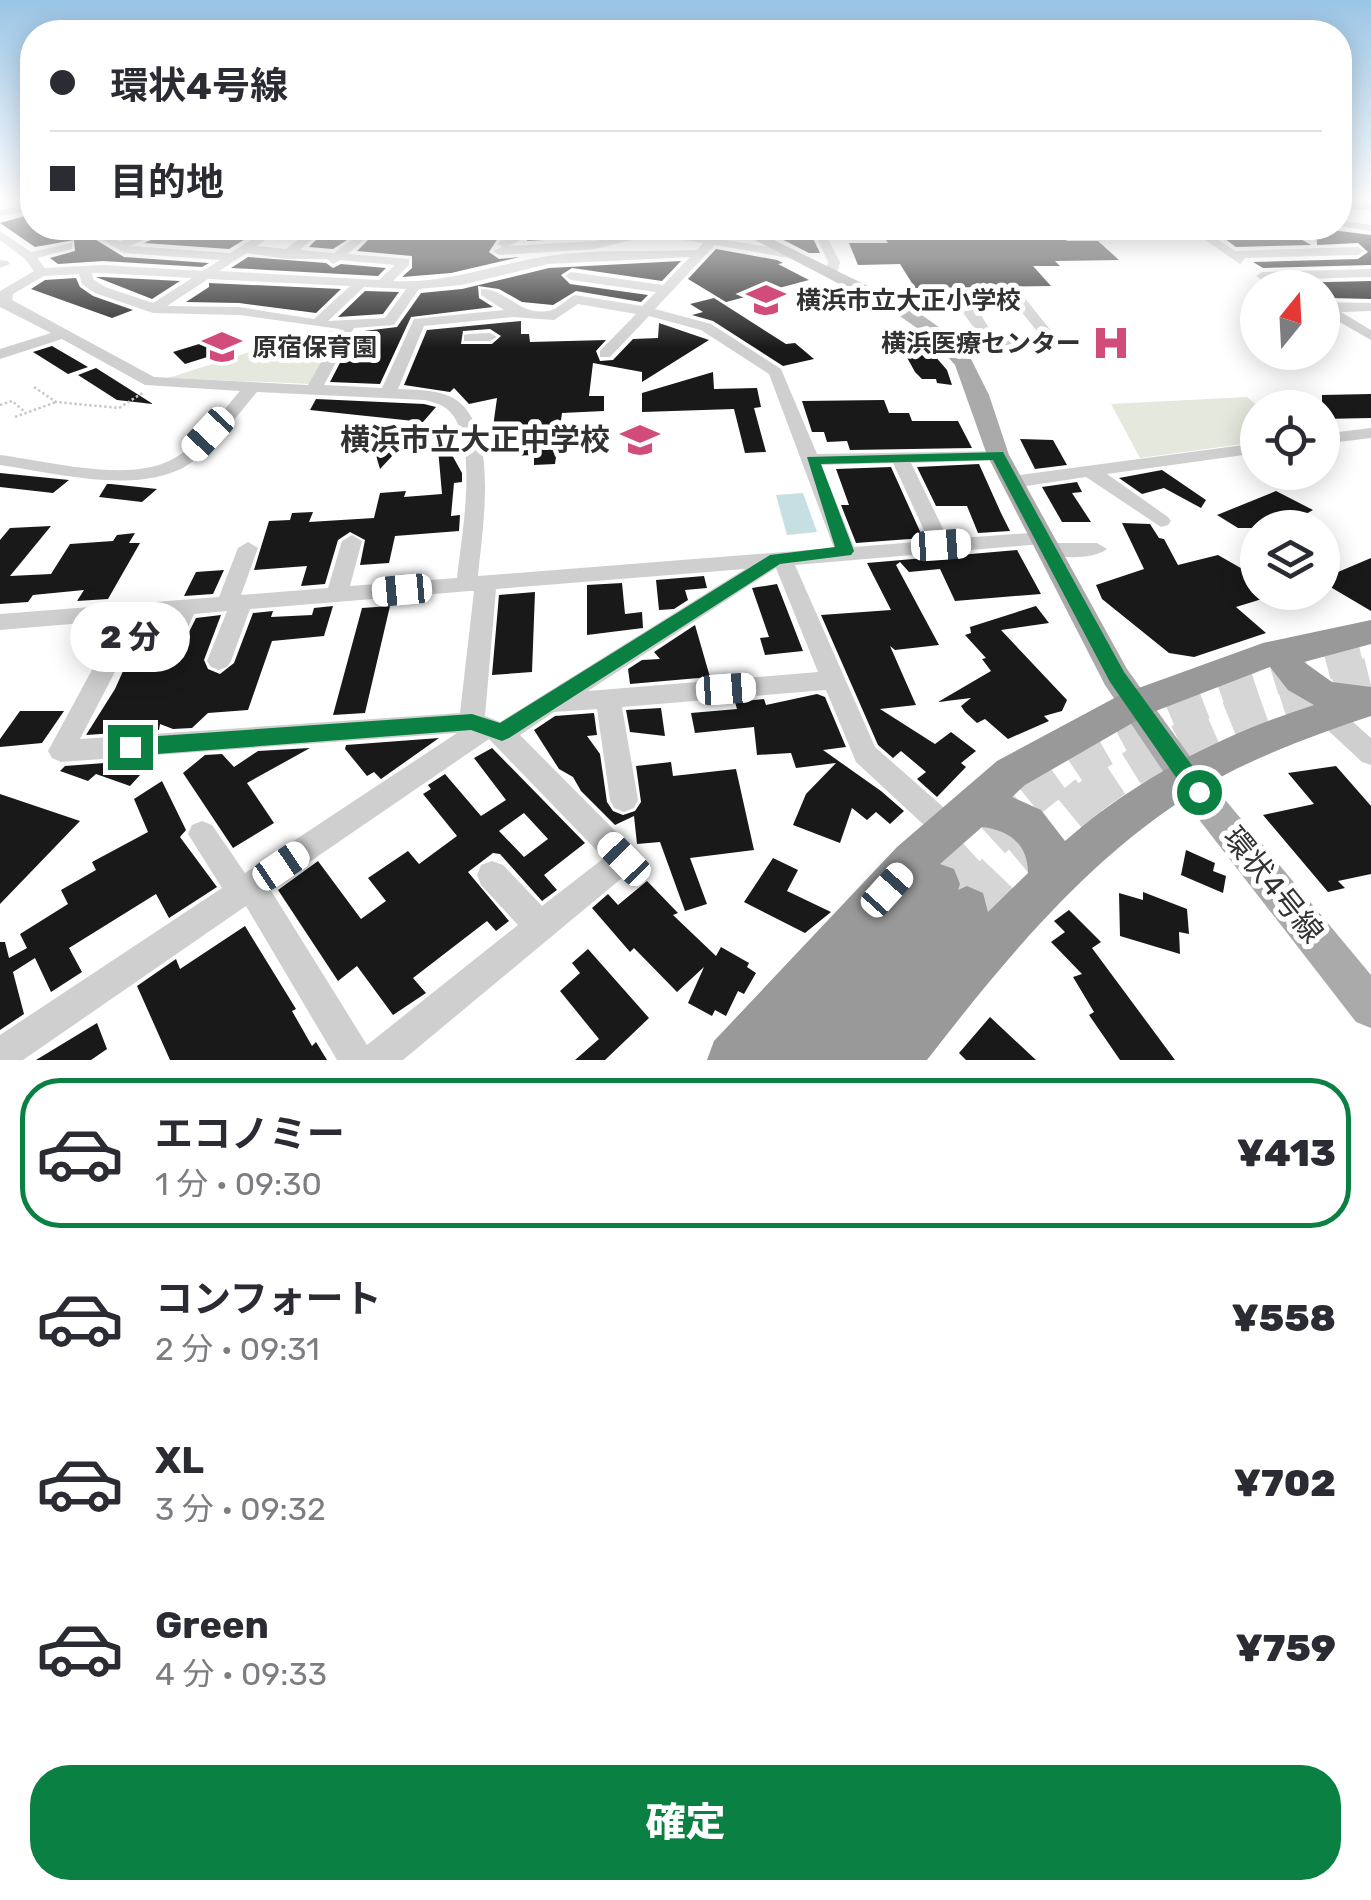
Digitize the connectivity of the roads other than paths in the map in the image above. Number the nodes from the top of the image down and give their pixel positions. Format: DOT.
graph roads {
  1 [pos="18,248"];
  2 [pos="59,248"];
  3 [pos="135,248"];
  4 [pos="293,248"];
  5 [pos="346,248"];
  6 [pos="503,248"];
  7 [pos="525,248"];
  8 [pos="705,248"];
  9 [pos="768,248"];
  10 [pos="778,248"];
  11 [pos="827,248"];
  12 [pos="1223,248"];
  13 [pos="244,250"];
  14 [pos="1358,251"];
  15 [pos="156,252"];
  16 [pos="289,252"];
  17 [pos="702,253"];
  18 [pos="500,254"];
  19 [pos="788,254"];
  20 [pos="1232,255"];
  21 [pos="30,256"];
  22 [pos="337,256"];
  23 [pos="229,257"];
  24 [pos="517,266"];
  25 [pos="104,269"];
  26 [pos="85,270"];
  27 [pos="1253,270"];
  28 [pos="41,272"];
  29 [pos="1371,273"];
  30 [pos="831,274"];
  31 [pos="1340,274"];
  32 [pos="202,275"];
  33 [pos="571,276"];
  34 [pos="258,278"];
  35 [pos="308,280"];
  36 [pos="360,284"];
  37 [pos="382,285"];
  38 [pos="414,286"];
  39 [pos="242,289"];
  40 [pos="663,289"];
  41 [pos="294,291"];
  42 [pos="486,292"];
  43 [pos="5,296"];
  44 [pos="226,300"];
  45 [pos="280,302"];
  46 [pos="1340,307"];
  47 [pos="1371,307"];
  48 [pos="153,309"];
  49 [pos="647,311"];
  50 [pos="210,312"];
  51 [pos="518,312"];
  52 [pos="266,314"];
  53 [pos="1340,316"];
  54 [pos="482,318"];
  55 [pos="317,323"];
  56 [pos="350,323"];
  57 [pos="62,334"];
  58 [pos="1371,336"];
  59 [pos="480,338"];
  60 [pos="985,342"];
  61 [pos="948,344"];
  62 [pos="2,351"];
  63 [pos="604,354"];
  64 [pos="252,388"];
  65 [pos="313,390"];
  66 [pos="388,393"];
  67 [pos="1371,433"];
  68 [pos="1340,437"];
  69 [pos="1240,451"];
  70 [pos="998,455"];
  71 [pos="900,459"];
  72 [pos="0,460"];
  73 [pos="812,460"];
  74 [pos="1091,472"];
  75 [pos="1013,482"];
  76 [pos="1161,521"];
  77 [pos="352,542"];
  78 [pos="1045,543"];
  79 [pos="941,545"];
  80 [pos="248,548"];
  81 [pos="1098,550"];
  82 [pos="845,551"];
  83 [pos="779,558"];
  84 [pos="476,584"];
  85 [pos="338,595"];
  86 [pos="234,604"];
  87 [pos="186,607"];
  88 [pos="136,612"];
  89 [pos="0,622"];
  90 [pos="1371,632"];
  91 [pos="1298,647"];
  92 [pos="166,652"];
  93 [pos="219,662"];
  94 [pos="834,680"];
  95 [pos="608,699"];
  96 [pos="1371,701"];
  97 [pos="550,703"];
  98 [pos="1134,704"];
  99 [pos="1327,714"];
  100 [pos="487,727"];
  101 [pos="1371,754"];
  102 [pos="1186,776"];
  103 [pos="624,800"];
  104 [pos="957,820"];
  105 [pos="202,834"];
  106 [pos="492,875"];
  107 [pos="1050,878"];
  108 [pos="246,889"];
  109 [pos="540,926"];
  110 [pos="1371,1007"];
  111 [pos="0,1054"];
  112 [pos="357,1060"];
  113 [pos="376,1060"];
  114 [pos="733,1060"];
  115 [pos="783,1060"];
  116 [pos="840,1060"];
  117 [pos="894,1060"];
  1 -- 21 [label="street"];
  2 -- 21 [label="street"];
  3 -- 15 [label="street"];
  4 -- 16 [label="street"];
  5 -- 22 [label="street"];
  6 -- 18 [label="street"];
  7 -- 18 [label="street"];
  8 -- 17 [label="street"];
  9 -- 19 [label="street"];
  10 -- 19 [label="main road, 環状4号線"];
  11 -- 30 [label="street"];
  12 -- 20 [label="street"];
  13 -- 16 [label="street"];
  13 -- 23 [label="street"];
  14 -- 20 [label="street"];
  15 -- 23 [label="street"];
  15 -- 25 [label="street"];
  16 -- 22 [label="street"];
  16 -- 34 [label="street"];
  17 -- 24 [label="street"];
  17 -- 40 [label="street"];
  18 -- 24 [label="street"];
  19 -- 30 [label="main road, 環状4号線"];
  20 -- 27 [label="street"];
  21 -- 28 [label="street"];
  22 -- 35 [label="street"];
  22 -- 37 [label="street"];
  23 -- 32 [label="street"];
  24 -- 38 [label="street"];
  25 -- 26 [label="street"];
  25 -- 32 [label="street"];
  26 -- 28 [label="street"];
  26 -- 48 [label="street"];
  28 -- 43 [label="street"];
  29 -- 31 [label="street"];
  30 -- 61 [label="main road, 環状4号線"];
  32 -- 34 [label="street"];
  32 -- 48 [label="street"];
  33 -- 40 [label="street"];
  34 -- 35 [label="street"];
  34 -- 39 [label="street"];
  35 -- 36 [label="street"];
  35 -- 41 [label="street"];
  36 -- 37 [label="street"];
  36 -- 55 [label="street"];
  37 -- 38 [label="street"];
  38 -- 56 [label="street"];
  40 -- 49 [label="street"];
  42 -- 51 [label="street"];
  43 -- 57 [label="street"];
  44 -- 50 [label="street"];
  45 -- 52 [label="street"];
  46 -- 47 [label="street"];
  48 -- 50 [label="street"];
  49 -- 51 [label="street"];
  49 -- 63 [label="street"];
  49 -- 73 [label="street"];
  50 -- 52 [label="street"];
  51 -- 54 [label="street"];
  52 -- 55 [label="street"];
  53 -- 58 [label="street"];
  54 -- 59 [label="street"];
  54 -- 66 [label="street"];
  55 -- 56 [label="street"];
  56 -- 65 [label="street"];
  57 -- 62 [label="street"];
  57 -- 64 [label="street"];
  60 -- 60 [label="street"];
  60 -- 61 [label="street"];
  61 -- 70 [label="main road, 環状4号線"];
  64 -- 65 [label="street"];
  64 -- 72 [label="street"];
  65 -- 66 [label="street"];
  66 -- 84 [label="street"];
  67 -- 68 [label="street"];
  69 -- 74 [label="street"];
  70 -- 71 [label="street"];
  70 -- 75 [label="main road, 環状4号線"];
  71 -- 73 [label="street"];
  71 -- 79 [label="street"];
  73 -- 82 [label="street"];
  74 -- 75 [label="street"];
  74 -- 76 [label="street"];
  75 -- 78 [label="main road, 環状4号線"];
  77 -- 85 [label="street"];
  78 -- 79 [label="street"];
  78 -- 81 [label="street"];
  78 -- 98 [label="main road, 環状4号線"];
  79 -- 82 [label="street"];
  80 -- 86 [label="street"];
  82 -- 83 [label="street"];
  83 -- 84 [label="street"];
  83 -- 94 [label="street"];
  83 -- 97 [label="street"];
  84 -- 85 [label="street"];
  84 -- 100 [label="street"];
  85 -- 86 [label="street"];
  86 -- 87 [label="street"];
  86 -- 93 [label="street"];
  87 -- 88 [label="street"];
  87 -- 92 [label="street"];
  88 -- 89 [label="street"];
  88 -- 100 [label="street"];
  90 -- 91 [label="highway"];
  91 -- 96 [label="highway"];
  91 -- 98 [label="highway"];
  94 -- 95 [label="street"];
  94 -- 104 [label="street"];
  95 -- 97 [label="street"];
  95 -- 103 [label="street"];
  96 -- 99 [label="highway"];
  97 -- 100 [label="street"];
  98 -- 102 [label="main road, 環状4号線"];
  98 -- 104 [label="highway"];
  99 -- 101 [label="street"];
  99 -- 102 [label="highway"];
  100 -- 108 [label="street"];
  100 -- 109 [label="street"];
  102 -- 107 [label="highway"];
  102 -- 110 [label="main road, 環状4号線"];
  104 -- 107 [label="highway"];
  104 -- 114 [label="highway"];
  105 -- 108 [label="street"];
  106 -- 109 [label="street"];
  107 -- 117 [label="highway"];
  108 -- 111 [label="street"];
  108 -- 112 [label="street"];
  109 -- 113 [label="street"];
  115 -- 116 [label="highway"];
}
